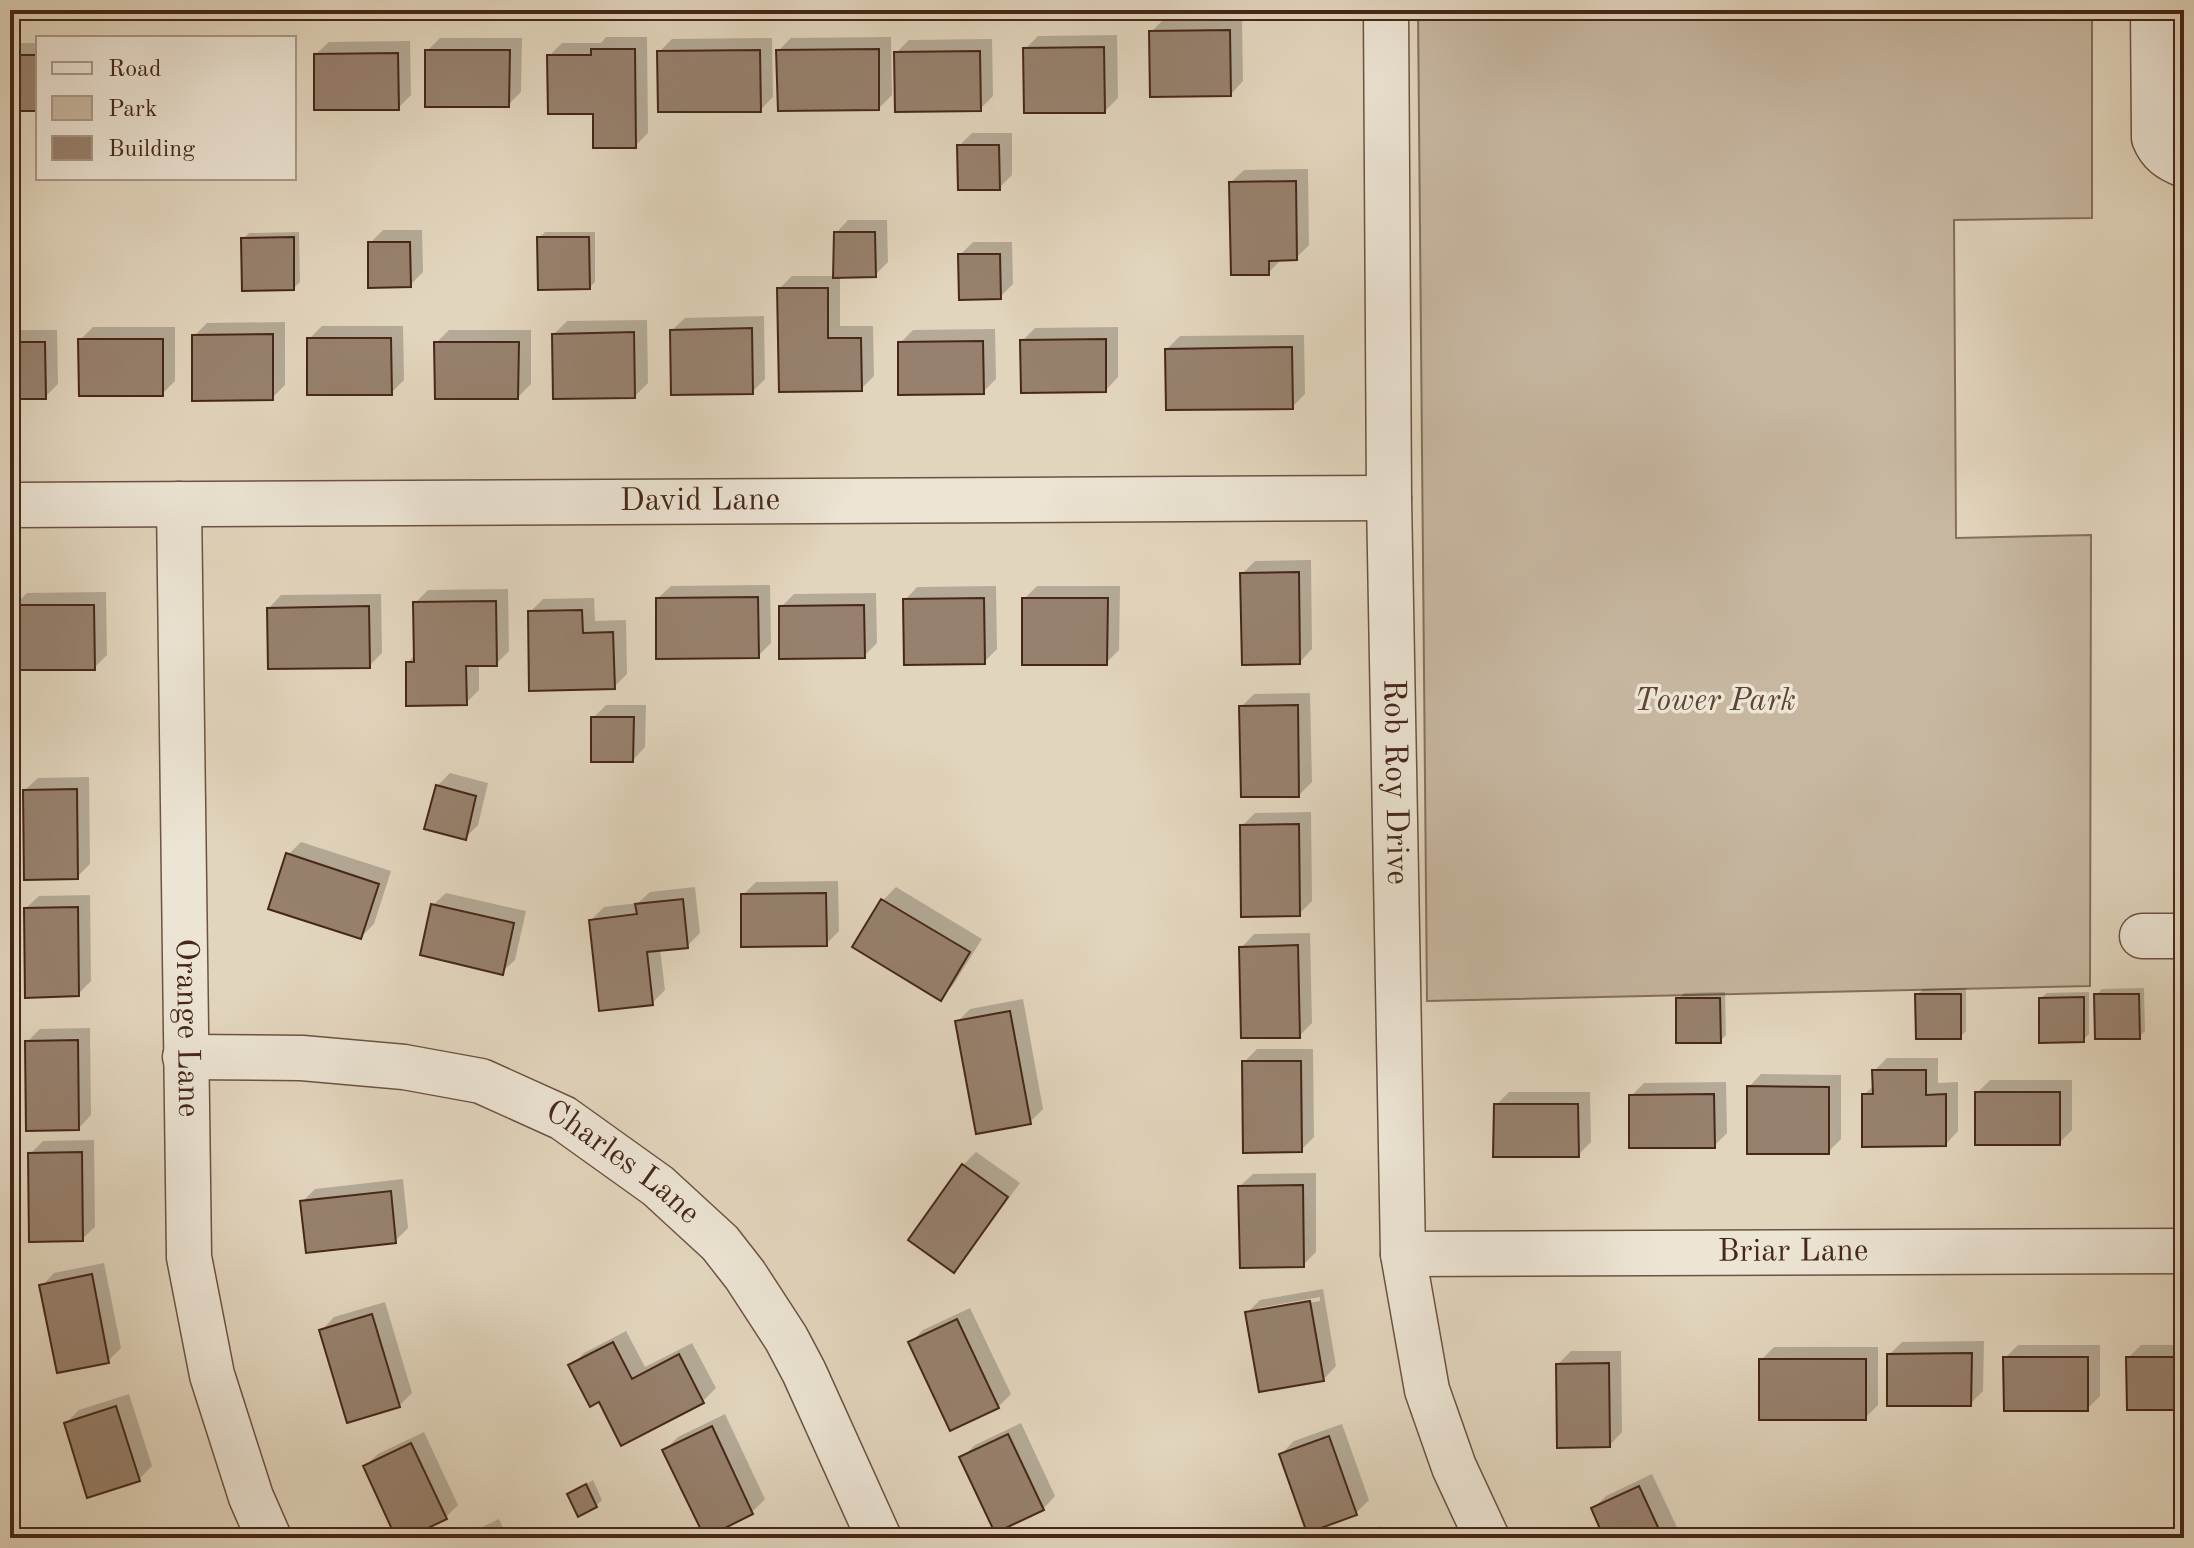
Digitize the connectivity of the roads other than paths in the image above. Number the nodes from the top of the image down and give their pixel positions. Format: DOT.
graph roads {
  1 [pos="1386,10"];
  2 [pos="2153,10"];
  3 [pos="2184,165"];
  4 [pos="1389,498"];
  5 [pos="179,504"];
  6 [pos="10,505"];
  7 [pos="185,1057"];
  8 [pos="2184,1251"];
  9 [pos="1403,1254"];
  10 [pos="269,1538"];
  11 [pos="879,1538"];
  12 [pos="1487,1538"];
  1 -- 4 [label="street, Rob Roy Drive"];
  2 -- 3 [label="street"];
  4 -- 5 [label="street, David Lane"];
  4 -- 9 [label="street, Rob Roy Drive"];
  5 -- 6 [label="street, David Lane"];
  5 -- 7 [label="street, Orange Lane"];
  7 -- 10 [label="street, Orange Lane"];
  7 -- 11 [label="street, Charles Lane"];
  8 -- 9 [label="street, Briar Lane"];
  9 -- 12 [label="street, Rob Roy Drive"];
}
